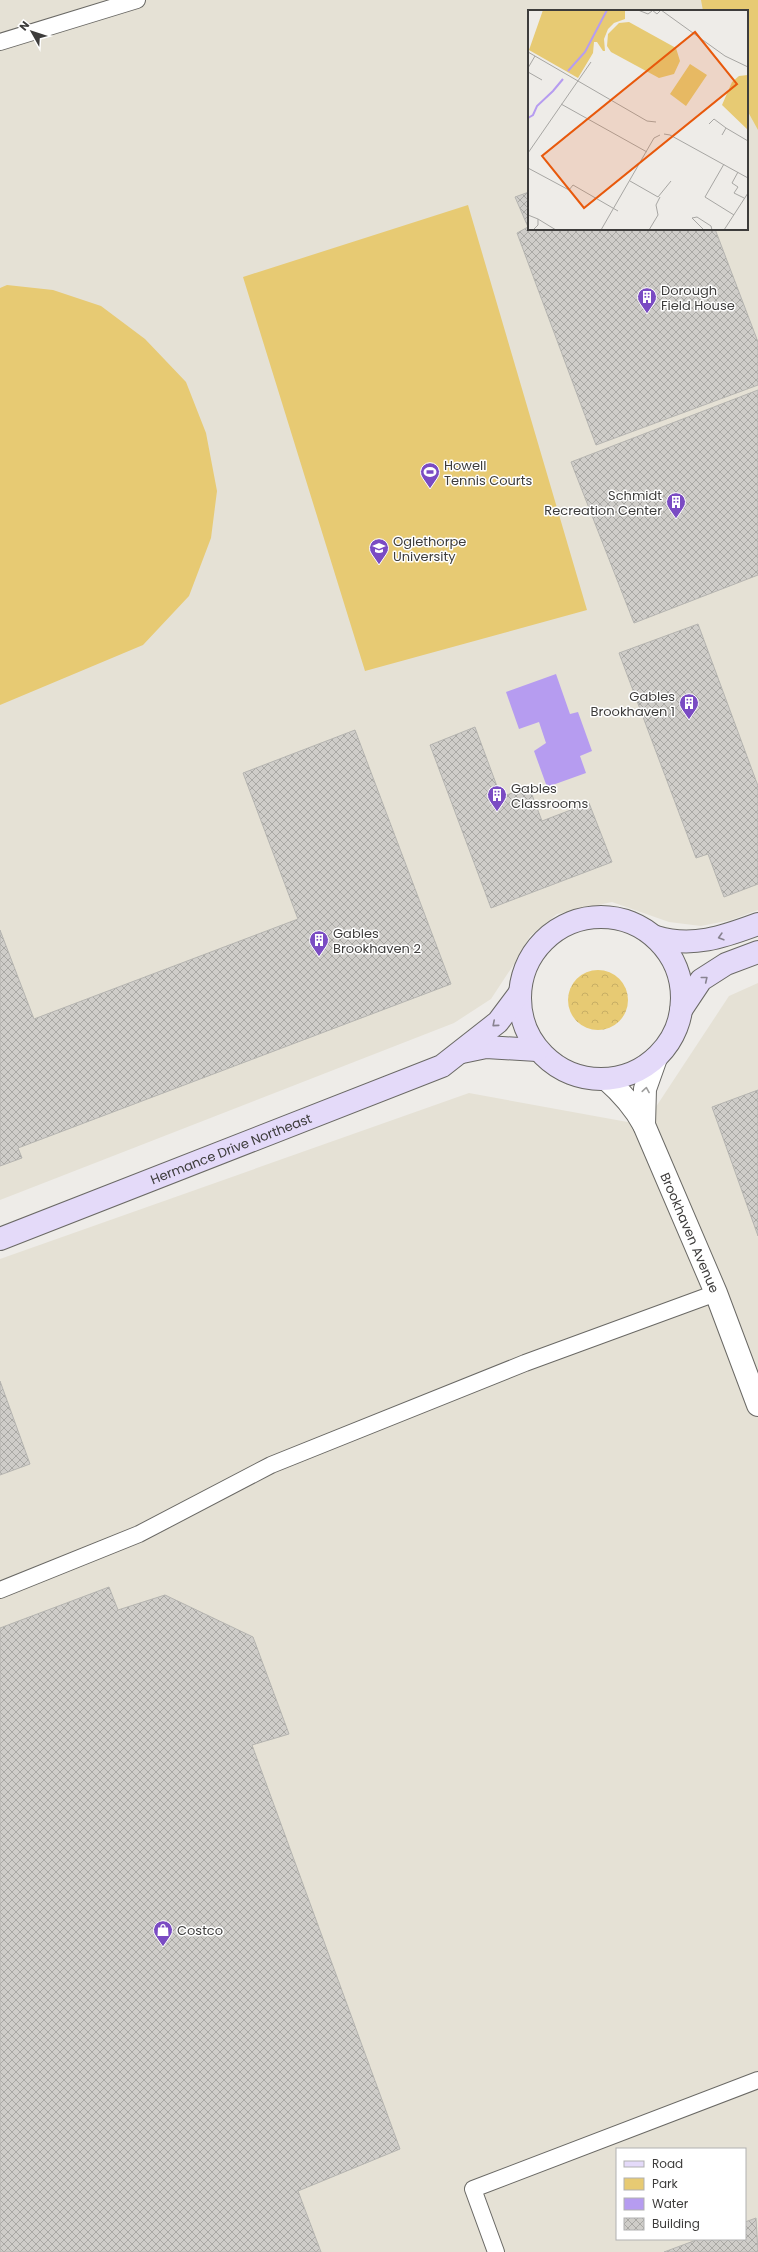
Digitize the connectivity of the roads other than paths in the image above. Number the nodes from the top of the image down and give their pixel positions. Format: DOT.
graph roads {
  1 [pos="137,0"];
  2 [pos="0,42"];
  3 [pos="758,924"];
  4 [pos="656,938"];
  5 [pos="758,952"];
  6 [pos="520,994"];
  7 [pos="681,1010"];
  8 [pos="537,1050"];
  9 [pos="458,1052"];
  10 [pos="656,1058"];
  11 [pos="606,1079"];
  12 [pos="644,1125"];
  13 [pos="0,1239"];
  14 [pos="716,1293"];
  15 [pos="758,1405"];
  16 [pos="0,1590"];
  17 [pos="758,2080"];
  18 [pos="496,2252"];
  1 -- 2 [label="lane"];
  3 -- 4 [label="street, Hermance Drive Northeast, one-way"];
  4 -- 6 [label="street, Hermance Drive Northeast"];
  4 -- 7 [label="street, Hermance Drive Northeast"];
  7 -- 5 [label="street, Hermance Drive Northeast, one-way"];
  6 -- 8 [label="street, Hermance Drive Northeast"];
  6 -- 9 [label="street, Hermance Drive Northeast, one-way"];
  7 -- 10 [label="street, Hermance Drive Northeast"];
  8 -- 9 [label="street"];
  8 -- 11 [label="street, Hermance Drive Northeast"];
  9 -- 13 [label="street, Hermance Drive Northeast"];
  10 -- 11 [label="street, Hermance Drive Northeast"];
  12 -- 10 [label="street, Brookhaven Avenue, one-way"];
  11 -- 12 [label="street"];
  12 -- 14 [label="street, Brookhaven Avenue"];
  14 -- 15 [label="street, Brookhaven Avenue"];
  14 -- 16 [label="lane"];
  17 -- 18 [label="lane"];
}
